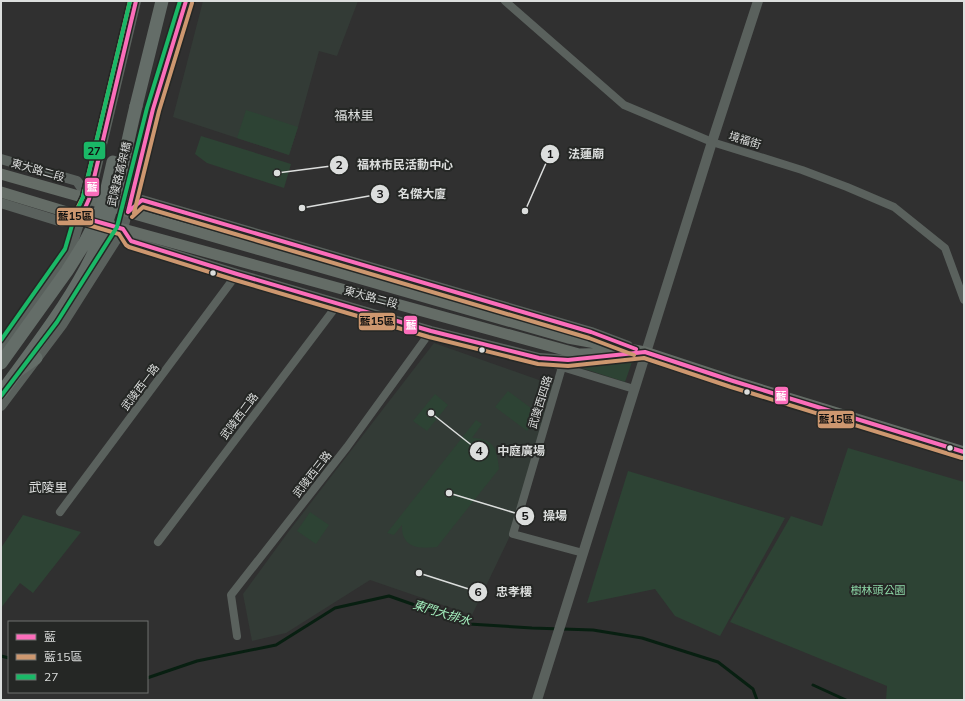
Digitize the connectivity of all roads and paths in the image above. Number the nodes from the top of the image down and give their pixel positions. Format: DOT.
graph roads {
  1 [pos="136,1"];
  2 [pos="154,1"];
  3 [pos="162,1"];
  4 [pos="186,1"];
  5 [pos="505,1"];
  6 [pos="758,1"];
  7 [pos="132,105"];
  8 [pos="712,142"];
  9 [pos="1,159"];
  10 [pos="1,174"];
  11 [pos="1,192"];
  12 [pos="89,199"];
  13 [pos="1,204"];
  14 [pos="128,212"];
  15 [pos="81,217"];
  16 [pos="123,229"];
  17 [pos="237,274"];
  18 [pos="964,300"];
  19 [pos="338,304"];
  20 [pos="431,331"];
  21 [pos="2,352"];
  22 [pos="645,352"];
  23 [pos="36,358"];
  24 [pos="539,358"];
  25 [pos="1,363"];
  26 [pos="562,367"];
  27 [pos="1,383"];
  28 [pos="634,389"];
  29 [pos="1,393"];
  30 [pos="1,406"];
  31 [pos="964,452"];
  32 [pos="60,512"];
  33 [pos="158,542"];
  34 [pos="583,553"];
  35 [pos="237,636"];
  36 [pos="537,700"];
  1 -- 12 [label="street"];
  2 -- 7 [label="highway, 武陵路高架橋"];
  3 -- 7 [label="highway, 武陵路高架橋"];
  4 -- 14 [label="street"];
  5 -- 8 [label="street, 境福街"];
  6 -- 8 [label="street"];
  7 -- 25 [label="highway, 武陵路高架橋, bridge"];
  7 -- 29 [label="highway, 武陵路高架橋, bridge"];
  8 -- 18 [label="street, 境福街"];
  8 -- 22 [label="street"];
  9 -- 12 [label="street, 東大路二段"];
  10 -- 12 [label="main road, 東大路二段"];
  11 -- 15 [label="main road, 東大路二段"];
  12 -- 14 [label="main road, 東大路二段"];
  12 -- 15 [label="street"];
  13 -- 15 [label="street"];
  14 -- 16 [label="street"];
  14 -- 22 [label="main road, 東大路二段"];
  14 -- 22 [label="street, 東大路二段"];
  15 -- 16 [label="main road, 東大路二段"];
  15 -- 21 [label="street"];
  16 -- 17 [label="street, 東大路二段"];
  16 -- 22 [label="main road, 東大路二段"];
  16 -- 23 [label="street"];
  17 -- 19 [label="street, 東大路二段"];
  17 -- 32 [label="street, 武陵西一路"];
  19 -- 20 [label="street, 東大路二段"];
  19 -- 33 [label="street, 武陵西二路"];
  20 -- 24 [label="street, 東大路二段"];
  20 -- 35 [label="street, 武陵西三路"];
  22 -- 24 [label="street, 東大路二段"];
  22 -- 28 [label="street"];
  22 -- 31 [label="main road, 東大路二段"];
  23 -- 27 [label="highway"];
  23 -- 30 [label="street"];
  24 -- 26 [label="street, 東大路二段"];
  26 -- 28 [label="street, 東大路二段"];
  26 -- 34 [label="street, 武陵西四路"];
  28 -- 34 [label="street"];
  34 -- 36 [label="street"];
}
